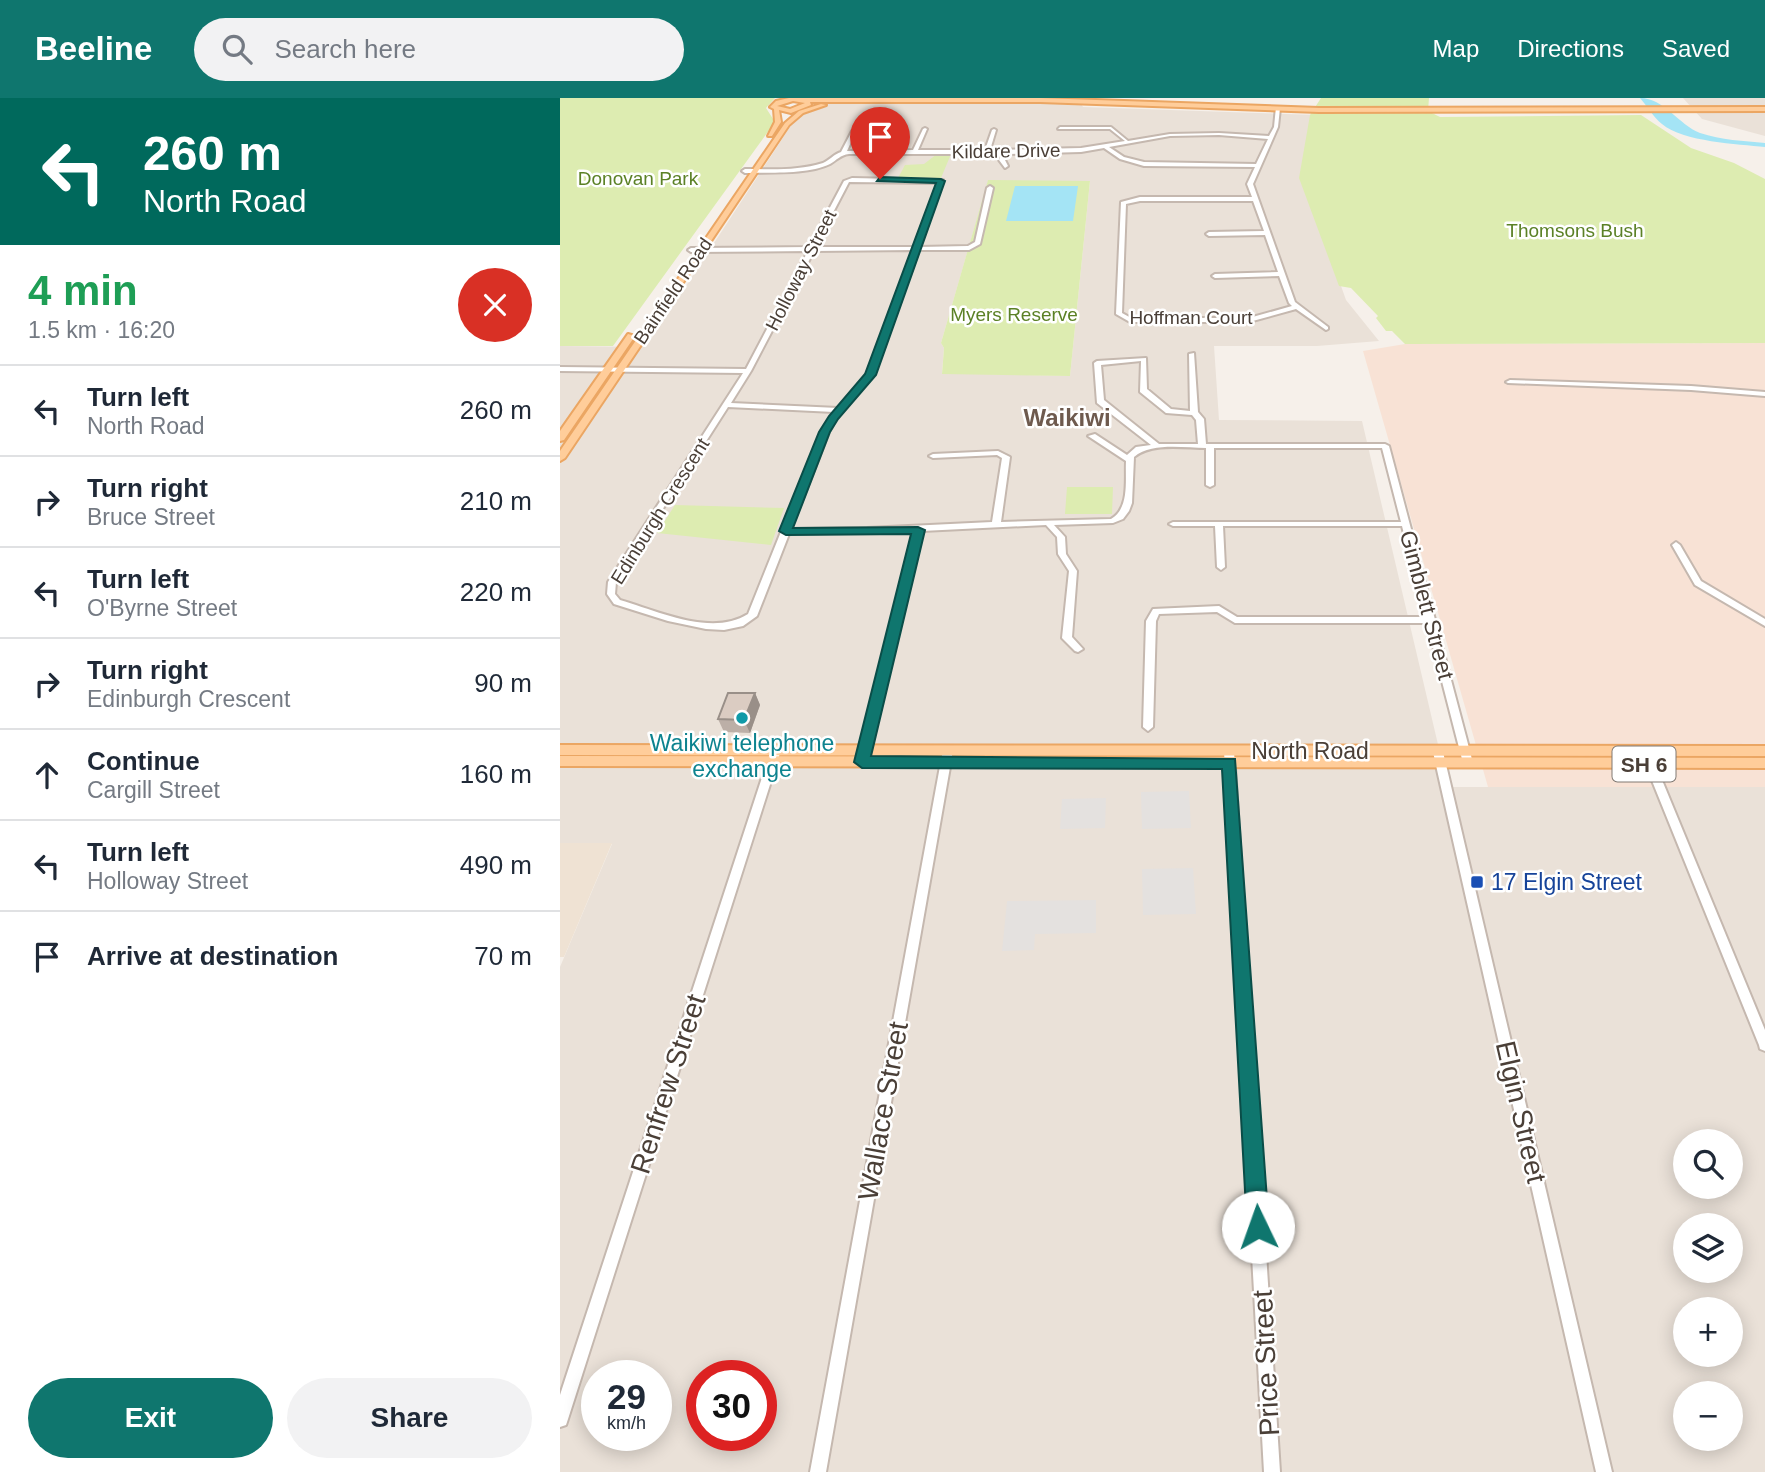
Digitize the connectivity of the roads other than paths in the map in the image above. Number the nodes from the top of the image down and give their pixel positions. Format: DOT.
graph roads {
  1 [pos="784,99"];
  2 [pos="880,101"];
  3 [pos="803,105"];
  4 [pos="776,110"];
  5 [pos="1278,110"];
  6 [pos="1765,111"];
  7 [pos="1060,128"];
  8 [pos="925,129"];
  9 [pos="994,130"];
  10 [pos="854,131"];
  11 [pos="1270,138"];
  12 [pos="1126,140"];
  13 [pos="1103,145"];
  14 [pos="844,152"];
  15 [pos="915,152"];
  16 [pos="987,152"];
  17 [pos="1005,152"];
  18 [pos="1005,166"];
  19 [pos="1258,166"];
  20 [pos="750,171"];
  21 [pos="941,181"];
  22 [pos="990,188"];
  23 [pos="1255,199"];
  24 [pos="1267,233"];
  25 [pos="1209,234"];
  26 [pos="918,249"];
  27 [pos="696,250"];
  28 [pos="811,250"];
  29 [pos="1282,274"];
  30 [pos="1215,276"];
  31 [pos="652,306"];
  32 [pos="663,306"];
  33 [pos="1296,307"];
  34 [pos="1326,328"];
  35 [pos="1192,354"];
  36 [pos="560,369"];
  37 [pos="608,369"];
  38 [pos="619,370"];
  39 [pos="748,370"];
  40 [pos="1510,382"];
  41 [pos="1762,394"];
  42 [pos="1765,404"];
  43 [pos="727,405"];
  44 [pos="840,410"];
  45 [pos="1194,413"];
  46 [pos="1092,436"];
  47 [pos="563,442"];
  48 [pos="1157,446"];
  49 [pos="1206,446"];
  50 [pos="933,456"];
  51 [pos="560,458"];
  52 [pos="1129,460"];
  53 [pos="1210,485"];
  54 [pos="1049,524"];
  55 [pos="1173,524"];
  56 [pos="1219,524"];
  57 [pos="1406,524"];
  58 [pos="996,526"];
  59 [pos="918,530"];
  60 [pos="786,531"];
  61 [pos="1676,545"];
  62 [pos="1221,567"];
  63 [pos="1430,620"];
  64 [pos="1765,623"];
  65 [pos="1078,649"];
  66 [pos="1148,727"];
  67 [pos="560,750"];
  68 [pos="1765,751"];
  69 [pos="774,756"];
  70 [pos="864,756"];
  71 [pos="947,756"];
  72 [pos="1230,757"];
  73 [pos="1439,757"];
  74 [pos="1466,757"];
  75 [pos="1648,757"];
  76 [pos="560,761"];
  77 [pos="1765,764"];
  78 [pos="1765,1045"];
  79 [pos="560,1419"];
  80 [pos="818,1472"];
  81 [pos="1272,1472"];
  82 [pos="1604,1472"];
  1 -- 3 [label="main road, Bainfield Road"];
  1 -- 4 [label="main road, Bainfield Road"];
  2 -- 3 [label="main road"];
  2 -- 3 [label="main road"];
  2 -- 5 [label="main road"];
  3 -- 4 [label="main road"];
  3 -- 20 [label="main road, Bainfield Road"];
  4 -- 20 [label="main road, Bainfield Road"];
  5 -- 6 [label="main road"];
  5 -- 11 [label="street"];
  7 -- 12 [label="street"];
  8 -- 15 [label="street"];
  9 -- 16 [label="street"];
  10 -- 14 [label="street"];
  11 -- 12 [label="street, Kildare Drive"];
  11 -- 19 [label="street"];
  12 -- 13 [label="street, Kildare Drive"];
  13 -- 17 [label="street, Kildare Drive"];
  13 -- 19 [label="street"];
  14 -- 15 [label="street, Kildare Drive"];
  14 -- 20 [label="street, Kildare Drive"];
  15 -- 16 [label="street, Kildare Drive"];
  16 -- 17 [label="street, Kildare Drive"];
  17 -- 18 [label="street"];
  19 -- 23 [label="street"];
  20 -- 27 [label="main road, Bainfield Road"];
  21 -- 26 [label="street, Edinburgh Crescent"];
  21 -- 28 [label="street, Holloway Street"];
  22 -- 26 [label="street"];
  23 -- 24 [label="street"];
  23 -- 33 [label="street, Hoffman Court"];
  24 -- 25 [label="street"];
  24 -- 29 [label="street"];
  26 -- 28 [label="street"];
  26 -- 44 [label="street, Edinburgh Crescent"];
  27 -- 28 [label="street"];
  27 -- 31 [label="main road, Bainfield Road"];
  27 -- 32 [label="main road, Bainfield Road"];
  28 -- 39 [label="street, Holloway Street"];
  29 -- 30 [label="street"];
  29 -- 33 [label="street"];
  31 -- 32 [label="main road"];
  31 -- 37 [label="main road, Bainfield Road"];
  32 -- 38 [label="main road, Bainfield Road"];
  33 -- 34 [label="street"];
  35 -- 45 [label="street"];
  36 -- 37 [label="street"];
  37 -- 38 [label="street"];
  37 -- 47 [label="main road, Bainfield Road"];
  38 -- 39 [label="street"];
  38 -- 47 [label="main road, Bainfield Road"];
  39 -- 43 [label="street, Holloway Street"];
  40 -- 41 [label="street"];
  41 -- 42 [label="street"];
  43 -- 44 [label="street"];
  43 -- 60 [label="street, Edinburgh Crescent"];
  44 -- 60 [label="street, Edinburgh Crescent"];
  45 -- 48 [label="street"];
  45 -- 49 [label="street"];
  46 -- 52 [label="street"];
  47 -- 51 [label="main road, Bainfield Road"];
  48 -- 49 [label="street"];
  48 -- 52 [label="street"];
  49 -- 53 [label="street"];
  49 -- 57 [label="street, Gimblett Street"];
  50 -- 58 [label="street"];
  52 -- 54 [label="street"];
  54 -- 58 [label="street"];
  54 -- 65 [label="street"];
  55 -- 56 [label="street"];
  56 -- 57 [label="street"];
  56 -- 62 [label="street"];
  57 -- 63 [label="street, Gimblett Street"];
  58 -- 59 [label="street"];
  59 -- 60 [label="street"];
  59 -- 70 [label="street"];
  61 -- 64 [label="street"];
  63 -- 66 [label="street"];
  63 -- 74 [label="street, Gimblett Street"];
  67 -- 69 [label="main road, North Road / SH 6"];
  68 -- 75 [label="main road, North Road / SH 6"];
  69 -- 70 [label="main road, North Road / SH 6"];
  69 -- 76 [label="main road, North Road / SH 6"];
  69 -- 79 [label="street, Renfrew Street"];
  70 -- 71 [label="main road, North Road / SH 6"];
  71 -- 72 [label="main road, North Road / SH 6"];
  71 -- 80 [label="street, Wallace Street"];
  72 -- 73 [label="main road, North Road / SH 6"];
  72 -- 81 [label="street, Price Street"];
  73 -- 74 [label="main road, North Road / SH 6"];
  73 -- 82 [label="street, Elgin Street"];
  74 -- 75 [label="main road, North Road / SH 6"];
  75 -- 77 [label="main road, North Road / SH 6"];
  75 -- 78 [label="street"];
}
